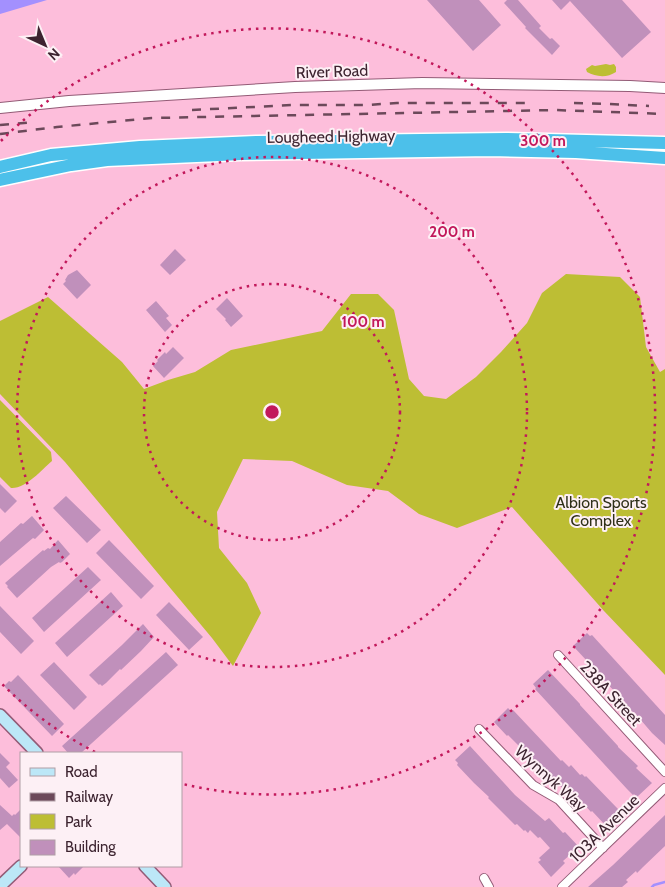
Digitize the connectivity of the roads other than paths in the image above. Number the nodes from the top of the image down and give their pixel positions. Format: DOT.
graph roads {
  1 [pos="665,88"];
  2 [pos="0,108"];
  3 [pos="665,143"];
  4 [pos="665,158"];
  5 [pos="0,167"];
  6 [pos="0,180"];
  7 [pos="558,656"];
  8 [pos="0,715"];
  9 [pos="479,729"];
  10 [pos="36,752"];
  11 [pos="665,772"];
  12 [pos="665,788"];
  13 [pos="603,848"];
  14 [pos="20,867"];
  15 [pos="146,867"];
  16 [pos="484,878"];
  17 [pos="0,886"];
  18 [pos="165,887"];
  19 [pos="489,887"];
  20 [pos="562,887"];
  1 -- 2 [label="street, River Road"];
  3 -- 5 [label="highway, Lougheed Highway"];
  4 -- 6 [label="highway, Lougheed Highway"];
  7 -- 11 [label="street, 238A Street"];
  8 -- 10 [label="main road"];
  9 -- 13 [label="street, Wynnyk Way"];
  12 -- 13 [label="street, 103A Avenue"];
  13 -- 20 [label="street, 103A Avenue"];
  14 -- 17 [label="main road"];
  15 -- 18 [label="main road"];
  16 -- 19 [label="street"];
}
